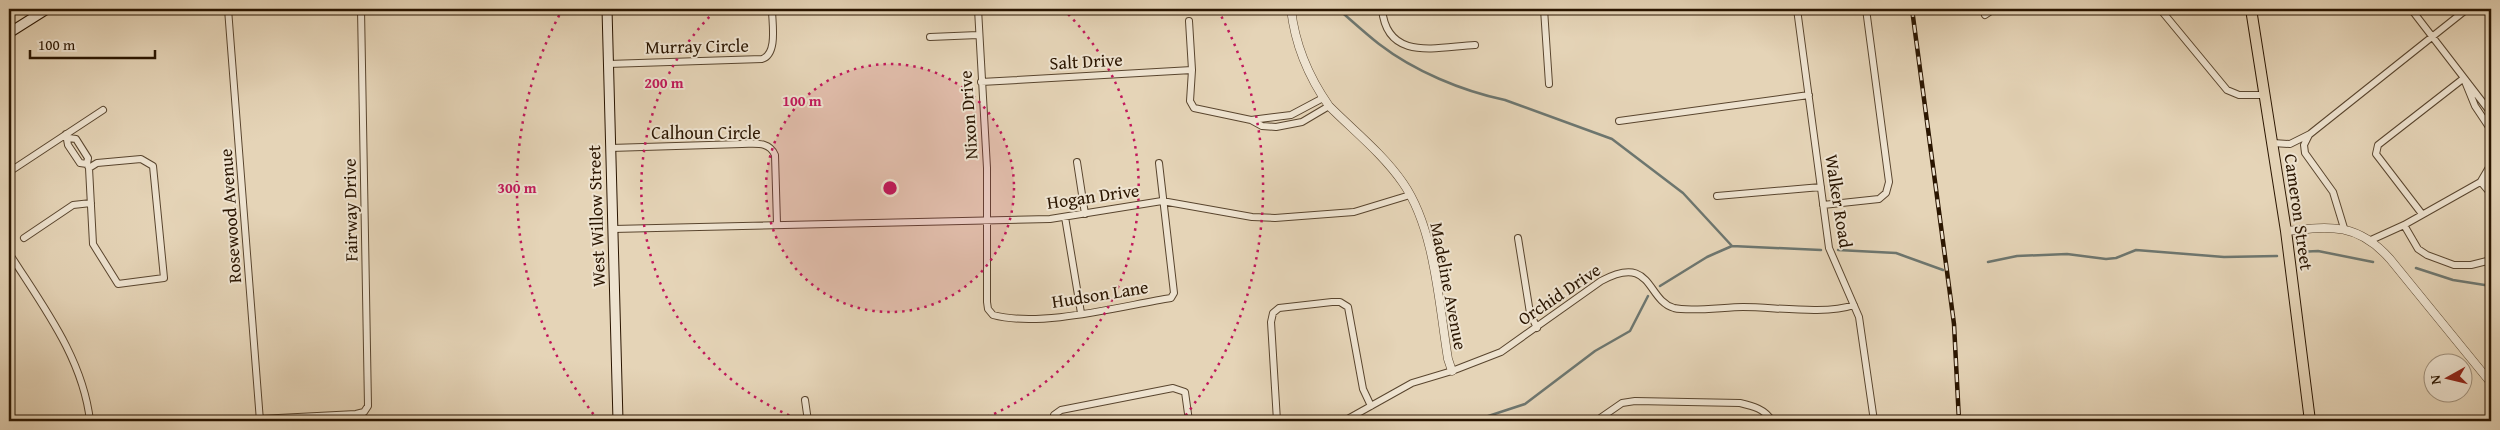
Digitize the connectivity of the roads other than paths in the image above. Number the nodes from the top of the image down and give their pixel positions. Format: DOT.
graph roads {
  1 [pos="12,9"];
  2 [pos="47,9"];
  3 [pos="228,9"];
  4 [pos="361,9"];
  5 [pos="607,9"];
  6 [pos="772,9"];
  7 [pos="978,9"];
  8 [pos="1291,9"];
  9 [pos="1382,9"];
  10 [pos="1544,9"];
  11 [pos="1797,9"];
  12 [pos="1866,9"];
  13 [pos="1994,9"];
  14 [pos="2160,9"];
  15 [pos="2252,9"];
  16 [pos="2411,9"];
  17 [pos="2467,9"];
  18 [pos="9,11"];
  19 [pos="1985,15"];
  20 [pos="1189,21"];
  21 [pos="9,33"];
  22 [pos="978,35"];
  23 [pos="2433,36"];
  24 [pos="930,37"];
  25 [pos="1475,45"];
  26 [pos="608,64"];
  27 [pos="1192,70"];
  28 [pos="2464,78"];
  29 [pos="981,82"];
  30 [pos="1549,84"];
  31 [pos="1809,95"];
  32 [pos="2265,95"];
  33 [pos="1323,98"];
  34 [pos="1329,106"];
  35 [pos="103,110"];
  36 [pos="2491,114"];
  37 [pos="1251,120"];
  38 [pos="1620,121"];
  39 [pos="2485,121"];
  40 [pos="2491,130"];
  41 [pos="2310,134"];
  42 [pos="67,136"];
  43 [pos="2273,143"];
  44 [pos="610,148"];
  45 [pos="83,150"];
  46 [pos="75,156"];
  47 [pos="1077,162"];
  48 [pos="1159,163"];
  49 [pos="2491,164"];
  50 [pos="88,166"];
  51 [pos="9,172"];
  52 [pos="2491,176"];
  53 [pos="2481,182"];
  54 [pos="1820,187"];
  55 [pos="2491,194"];
  56 [pos="1410,195"];
  57 [pos="1717,196"];
  58 [pos="1162,201"];
  59 [pos="91,203"];
  60 [pos="1823,205"];
  61 [pos="1084,214"];
  62 [pos="2422,214"];
  63 [pos="1066,217"];
  64 [pos="988,220"];
  65 [pos="777,224"];
  66 [pos="2404,225"];
  67 [pos="2344,228"];
  68 [pos="613,229"];
  69 [pos="2286,231"];
  70 [pos="24,238"];
  71 [pos="1518,238"];
  72 [pos="2371,240"];
  73 [pos="9,253"];
  74 [pos="2491,260"];
  75 [pos="1854,305"];
  76 [pos="1081,313"];
  77 [pos="1537,328"];
  78 [pos="1452,371"];
  79 [pos="2491,383"];
  80 [pos="805,400"];
  81 [pos="1371,406"];
  82 [pos="260,420"];
  83 [pos="2310,420"];
  84 [pos="90,421"];
  85 [pos="219,421"];
  86 [pos="618,421"];
  87 [pos="808,421"];
  88 [pos="934,421"];
  89 [pos="961,421"];
  90 [pos="1053,421"];
  91 [pos="1189,421"];
  92 [pos="1278,421"];
  93 [pos="1344,421"];
  94 [pos="1596,421"];
  95 [pos="1772,421"];
  96 [pos="1874,421"];
  97 [pos="2288,421"];
  1 -- 18 [label="main road"];
  2 -- 21 [label="main road"];
  3 -- 82 [label="street, Rosewood Avenue"];
  4 -- 82 [label="street, Fairway Drive"];
  5 -- 26 [label="main road, West Willow Street"];
  6 -- 26 [label="street, Murray Circle"];
  7 -- 22 [label="street, Nixon Drive"];
  8 -- 33 [label="street, Madeline Avenue"];
  9 -- 25 [label="street"];
  10 -- 30 [label="street"];
  11 -- 31 [label="street, Walker Road"];
  12 -- 60 [label="street"];
  13 -- 19 [label="street"];
  14 -- 32 [label="street"];
  15 -- 32 [label="main road, Cameron Street"];
  16 -- 23 [label="street"];
  17 -- 23 [label="street"];
  20 -- 27 [label="street"];
  22 -- 24 [label="street"];
  22 -- 29 [label="street, Nixon Drive"];
  23 -- 28 [label="street"];
  23 -- 41 [label="street"];
  26 -- 44 [label="main road, West Willow Street"];
  27 -- 29 [label="street, Salt Drive"];
  27 -- 37 [label="street"];
  28 -- 36 [label="street"];
  28 -- 39 [label="street"];
  28 -- 62 [label="street"];
  29 -- 64 [label="street, Nixon Drive"];
  31 -- 38 [label="street"];
  31 -- 54 [label="street, Walker Road"];
  32 -- 43 [label="main road, Cameron Street"];
  33 -- 34 [label="street, Madeline Avenue"];
  33 -- 37 [label="street"];
  34 -- 37 [label="street"];
  34 -- 56 [label="street, Madeline Avenue"];
  35 -- 42 [label="street"];
  36 -- 39 [label="street"];
  39 -- 40 [label="street"];
  41 -- 43 [label="street"];
  41 -- 67 [label="street"];
  42 -- 45 [label="street"];
  42 -- 46 [label="street"];
  42 -- 51 [label="street"];
  43 -- 69 [label="main road, Cameron Street"];
  44 -- 65 [label="street, Calhoun Circle"];
  44 -- 68 [label="main road, West Willow Street"];
  45 -- 46 [label="street"];
  45 -- 50 [label="street"];
  46 -- 50 [label="street"];
  47 -- 61 [label="street"];
  48 -- 58 [label="street, Hudson Lane"];
  49 -- 53 [label="street"];
  50 -- 59 [label="street"];
  50 -- 59 [label="street"];
  52 -- 53 [label="street"];
  53 -- 55 [label="street"];
  53 -- 62 [label="street"];
  54 -- 57 [label="street"];
  54 -- 60 [label="street, Walker Road"];
  56 -- 58 [label="street, Hogan Drive"];
  56 -- 78 [label="street, Madeline Avenue"];
  58 -- 61 [label="street, Hogan Drive"];
  58 -- 76 [label="street, Hudson Lane"];
  59 -- 70 [label="street"];
  60 -- 75 [label="street, Walker Road"];
  61 -- 63 [label="street, Hogan Drive"];
  62 -- 66 [label="street"];
  63 -- 64 [label="street, Hogan Drive"];
  63 -- 76 [label="street"];
  64 -- 65 [label="street, Hogan Drive"];
  64 -- 76 [label="street, Hudson Lane"];
  65 -- 68 [label="street"];
  66 -- 72 [label="street"];
  66 -- 74 [label="street"];
  67 -- 69 [label="street"];
  67 -- 72 [label="street"];
  68 -- 86 [label="main road, West Willow Street"];
  69 -- 83 [label="main road, Cameron Street"];
  71 -- 77 [label="street"];
  72 -- 79 [label="street"];
  73 -- 84 [label="street"];
  75 -- 77 [label="street, Orchid Drive"];
  75 -- 96 [label="street, Walker Road"];
  77 -- 78 [label="street, Orchid Drive"];
  78 -- 81 [label="street, Orchid Drive"];
  80 -- 87 [label="street"];
  81 -- 92 [label="street"];
  81 -- 93 [label="street, Orchid Drive"];
  82 -- 85 [label="street"];
  83 -- 97 [label="street"];
  88 -- 89 [label="street"];
  90 -- 91 [label="street"];
  94 -- 95 [label="street"];
}
